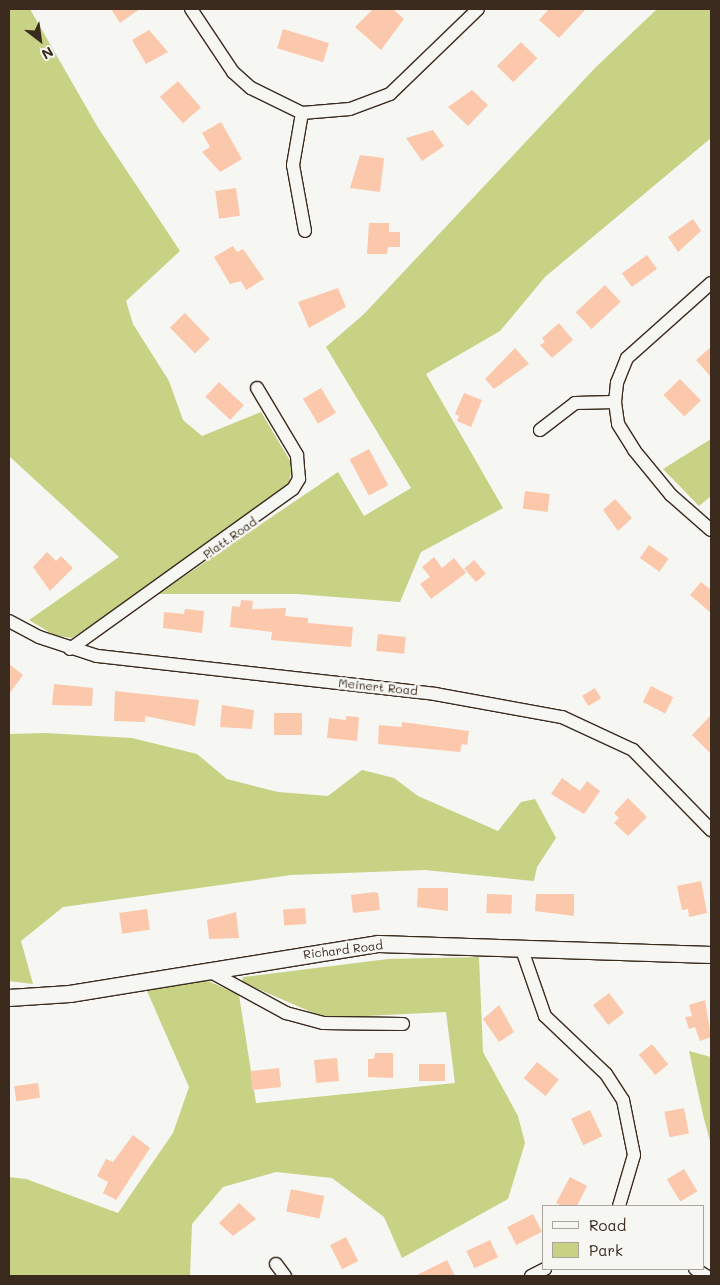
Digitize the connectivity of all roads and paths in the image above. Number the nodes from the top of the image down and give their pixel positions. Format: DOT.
graph roads {
  1 [pos="191,9"];
  2 [pos="478,9"];
  3 [pos="302,113"];
  4 [pos="305,231"];
  5 [pos="711,283"];
  6 [pos="257,388"];
  7 [pos="615,402"];
  8 [pos="540,430"];
  9 [pos="711,530"];
  10 [pos="9,621"];
  11 [pos="70,650"];
  12 [pos="711,830"];
  13 [pos="521,947"];
  14 [pos="711,955"];
  15 [pos="209,971"];
  16 [pos="9,998"];
  17 [pos="403,1024"];
  18 [pos="619,1205"];
  19 [pos="276,1264"];
  20 [pos="543,1270"];
  21 [pos="285,1276"];
  22 [pos="531,1276"];
  1 -- 3 [label="street"];
  2 -- 3 [label="street"];
  3 -- 4 [label="street"];
  5 -- 7 [label="street"];
  6 -- 11 [label="street, Platt Road"];
  7 -- 8 [label="street"];
  7 -- 9 [label="street"];
  10 -- 11 [label="street, Meinert Road"];
  11 -- 12 [label="street, Meinert Road"];
  13 -- 14 [label="street, Richard Road"];
  13 -- 15 [label="street, Richard Road"];
  13 -- 18 [label="street"];
  15 -- 16 [label="street, Richard Road"];
  15 -- 17 [label="street"];
  19 -- 21 [label="street"];
  20 -- 22 [label="street"];
}
